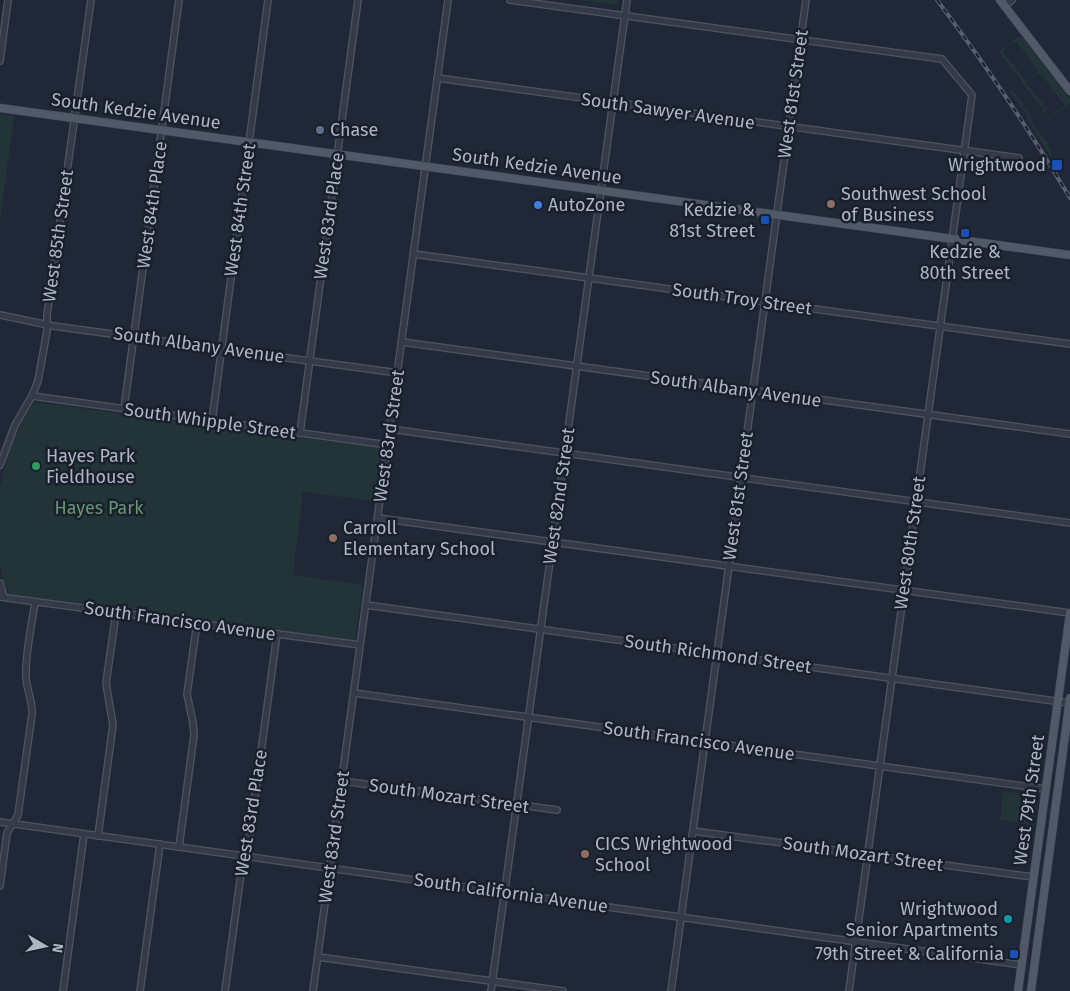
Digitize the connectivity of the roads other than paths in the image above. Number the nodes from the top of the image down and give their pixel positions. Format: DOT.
graph roads {
  1 [pos="8,0"];
  2 [pos="92,0"];
  3 [pos="179,0"];
  4 [pos="268,0"];
  5 [pos="358,0"];
  6 [pos="448,0"];
  7 [pos="510,0"];
  8 [pos="627,0"];
  9 [pos="806,0"];
  10 [pos="1012,0"];
  11 [pos="1002,3"];
  12 [pos="3,10"];
  13 [pos="624,16"];
  14 [pos="800,39"];
  15 [pos="0,61"];
  16 [pos="437,78"];
  17 [pos="1070,91"];
  18 [pos="612,103"];
  19 [pos="0,108"];
  20 [pos="75,118"];
  21 [pos="788,127"];
  22 [pos="162,130"];
  23 [pos="249,142"];
  24 [pos="964,150"];
  25 [pos="337,154"];
  26 [pos="1019,158"];
  27 [pos="426,166"];
  28 [pos="601,190"];
  29 [pos="777,214"];
  30 [pos="952,239"];
  31 [pos="414,254"];
  32 [pos="1070,255"];
  33 [pos="589,278"];
  34 [pos="765,302"];
  35 [pos="0,315"];
  36 [pos="47,324"];
  37 [pos="940,326"];
  38 [pos="134,337"];
  39 [pos="402,342"];
  40 [pos="1070,344"];
  41 [pos="222,349"];
  42 [pos="309,360"];
  43 [pos="577,366"];
  44 [pos="398,373"];
  45 [pos="752,391"];
  46 [pos="32,396"];
  47 [pos="124,409"];
  48 [pos="928,415"];
  49 [pos="212,421"];
  50 [pos="390,429"];
  51 [pos="300,433"];
  52 [pos="1070,434"];
  53 [pos="388,445"];
  54 [pos="565,454"];
  55 [pos="0,465"];
  56 [pos="740,478"];
  57 [pos="916,502"];
  58 [pos="378,518"];
  59 [pos="1070,523"];
  60 [pos="553,542"];
  61 [pos="729,566"];
  62 [pos="0,583"];
  63 [pos="904,590"];
  64 [pos="2,597"];
  65 [pos="35,602"];
  66 [pos="366,605"];
  67 [pos="116,613"];
  68 [pos="1070,613"];
  69 [pos="196,623"];
  70 [pos="541,629"];
  71 [pos="276,634"];
  72 [pos="360,645"];
  73 [pos="716,654"];
  74 [pos="892,678"];
  75 [pos="354,693"];
  76 [pos="1070,700"];
  77 [pos="1057,701"];
  78 [pos="529,717"];
  79 [pos="704,742"];
  80 [pos="880,766"];
  81 [pos="342,781"];
  82 [pos="1045,789"];
  83 [pos="517,805"];
  84 [pos="557,810"];
  85 [pos="0,822"];
  86 [pos="13,824"];
  87 [pos="692,831"];
  88 [pos="84,834"];
  89 [pos="98,836"];
  90 [pos="160,844"];
  91 [pos="179,847"];
  92 [pos="868,854"];
  93 [pos="245,856"];
  94 [pos="330,868"];
  95 [pos="1033,877"];
  96 [pos="0,886"];
  97 [pos="505,892"];
  98 [pos="681,917"];
  99 [pos="856,942"];
  100 [pos="318,957"];
  101 [pos="1022,965"];
  102 [pos="493,981"];
  103 [pos="63,991"];
  104 [pos="140,991"];
  105 [pos="225,991"];
  106 [pos="313,991"];
  107 [pos="491,991"];
  108 [pos="563,991"];
  109 [pos="670,991"];
  110 [pos="849,991"];
  111 [pos="1018,991"];
  112 [pos="1031,991"];
  1 -- 12 [label="street"];
  2 -- 20 [label="street, West 85th Street"];
  3 -- 22 [label="street, West 84th Place"];
  4 -- 23 [label="street, West 84th Street"];
  5 -- 25 [label="street, West 83rd Place"];
  6 -- 16 [label="street, West 83rd Street"];
  7 -- 13 [label="street"];
  8 -- 13 [label="street, West 82nd Street"];
  9 -- 14 [label="street, West 81st Street"];
  10 -- 11 [label="street"];
  11 -- 17 [label="main road"];
  12 -- 15 [label="street"];
  13 -- 14 [label="street"];
  13 -- 18 [label="street, West 82nd Street"];
  14 -- 21 [label="street, West 81st Street"];
  14 -- 24 [label="street, West 80th Street"];
  16 -- 18 [label="street, South Sawyer Avenue"];
  16 -- 27 [label="street, West 83rd Street"];
  18 -- 21 [label="street, South Sawyer Avenue"];
  18 -- 28 [label="street, West 82nd Street"];
  19 -- 20 [label="main road, South Kedzie Avenue"];
  20 -- 22 [label="main road, South Kedzie Avenue"];
  20 -- 36 [label="street, West 85th Street"];
  21 -- 24 [label="street, South Sawyer Avenue"];
  21 -- 29 [label="street, West 81st Street"];
  22 -- 23 [label="main road, South Kedzie Avenue"];
  22 -- 38 [label="street, West 84th Place"];
  23 -- 25 [label="main road, South Kedzie Avenue"];
  23 -- 41 [label="street, West 84th Street"];
  24 -- 26 [label="street, South Sawyer Avenue"];
  24 -- 30 [label="street, West 80th Street"];
  25 -- 27 [label="main road, South Kedzie Avenue"];
  25 -- 42 [label="street, West 83rd Place"];
  27 -- 28 [label="main road, South Kedzie Avenue"];
  27 -- 31 [label="street, West 83rd Street"];
  28 -- 29 [label="main road, South Kedzie Avenue"];
  28 -- 33 [label="street, West 82nd Street"];
  29 -- 30 [label="main road, South Kedzie Avenue"];
  29 -- 34 [label="street, West 81st Street"];
  30 -- 32 [label="main road, South Kedzie Avenue"];
  30 -- 37 [label="street, West 80th Street"];
  31 -- 33 [label="street, South Troy Street"];
  31 -- 39 [label="street, West 83rd Street"];
  33 -- 34 [label="street, South Troy Street"];
  33 -- 43 [label="street, West 82nd Street"];
  34 -- 37 [label="street, South Troy Street"];
  34 -- 45 [label="street, West 81st Street"];
  35 -- 36 [label="street, South Albany Avenue"];
  36 -- 38 [label="street, South Albany Avenue"];
  36 -- 46 [label="street, West 85th Street"];
  37 -- 40 [label="street, South Troy Street"];
  37 -- 48 [label="street, West 80th Street"];
  38 -- 41 [label="street, South Albany Avenue"];
  38 -- 47 [label="street, West 84th Place"];
  39 -- 43 [label="street, South Albany Avenue"];
  39 -- 44 [label="street, West 83rd Street"];
  41 -- 42 [label="street, South Albany Avenue"];
  41 -- 49 [label="street, West 84th Street"];
  42 -- 44 [label="street, South Albany Avenue"];
  42 -- 51 [label="street, West 83rd Place"];
  43 -- 45 [label="street, South Albany Avenue"];
  43 -- 54 [label="street, West 82nd Street"];
  44 -- 50 [label="street, West 83rd Street"];
  45 -- 48 [label="street, South Albany Avenue"];
  45 -- 56 [label="street, West 81st Street"];
  46 -- 47 [label="street, South Whipple Street"];
  46 -- 55 [label="street, West 85th Street"];
  47 -- 49 [label="street, South Whipple Street"];
  48 -- 52 [label="street, South Albany Avenue"];
  48 -- 57 [label="street, West 80th Street"];
  49 -- 51 [label="street, South Whipple Street"];
  50 -- 53 [label="street, West 83rd Street"];
  50 -- 54 [label="street"];
  51 -- 53 [label="street, South Whipple Street"];
  53 -- 58 [label="street, West 83rd Street"];
  54 -- 56 [label="street"];
  54 -- 60 [label="street, West 82nd Street"];
  56 -- 57 [label="street"];
  56 -- 61 [label="street, West 81st Street"];
  57 -- 59 [label="street"];
  57 -- 63 [label="street, West 80th Street"];
  58 -- 60 [label="street"];
  58 -- 66 [label="street, West 83rd Street"];
  60 -- 61 [label="street"];
  60 -- 70 [label="street, West 82nd Street"];
  61 -- 63 [label="street"];
  61 -- 73 [label="street, West 81st Street"];
  62 -- 64 [label="street"];
  63 -- 68 [label="street"];
  63 -- 74 [label="street, West 80th Street"];
  64 -- 65 [label="street, South Francisco Avenue"];
  65 -- 67 [label="street, South Francisco Avenue"];
  65 -- 86 [label="street"];
  66 -- 70 [label="street, South Richmond Street"];
  66 -- 72 [label="street, West 83rd Street"];
  67 -- 69 [label="street, South Francisco Avenue"];
  67 -- 89 [label="street"];
  68 -- 77 [label="main road, West 79th Street"];
  69 -- 71 [label="street, South Francisco Avenue"];
  69 -- 91 [label="street"];
  70 -- 73 [label="street, South Richmond Street"];
  70 -- 78 [label="street, West 82nd Street"];
  71 -- 72 [label="street, South Francisco Avenue"];
  71 -- 93 [label="street, West 83rd Place"];
  72 -- 75 [label="street, West 83rd Street"];
  73 -- 74 [label="street, South Richmond Street"];
  73 -- 79 [label="street, West 81st Street"];
  74 -- 77 [label="street, South Richmond Street"];
  74 -- 80 [label="street, West 80th Street"];
  75 -- 78 [label="street, South Francisco Avenue"];
  75 -- 81 [label="street, West 83rd Street"];
  76 -- 77 [label="street, South Richmond Street"];
  76 -- 112 [label="main road, West 79th Street"];
  77 -- 82 [label="main road, West 79th Street"];
  78 -- 79 [label="street, South Francisco Avenue"];
  78 -- 83 [label="street, West 82nd Street"];
  79 -- 80 [label="street, South Francisco Avenue"];
  79 -- 87 [label="street, West 81st Street"];
  80 -- 82 [label="street, South Francisco Avenue"];
  80 -- 92 [label="street, West 80th Street"];
  81 -- 83 [label="street, South Mozart Street"];
  81 -- 94 [label="street, West 83rd Street"];
  82 -- 95 [label="main road, West 79th Street"];
  83 -- 84 [label="street, South Mozart Street"];
  83 -- 97 [label="street, West 82nd Street"];
  85 -- 86 [label="street, South California Avenue"];
  86 -- 88 [label="street, South California Avenue"];
  86 -- 96 [label="street"];
  87 -- 92 [label="street, South Mozart Street"];
  87 -- 98 [label="street, West 81st Street"];
  88 -- 89 [label="street, South California Avenue"];
  88 -- 103 [label="street"];
  89 -- 90 [label="street, South California Avenue"];
  90 -- 91 [label="street, South California Avenue"];
  90 -- 104 [label="street"];
  91 -- 93 [label="street, South California Avenue"];
  92 -- 95 [label="street, South Mozart Street"];
  92 -- 99 [label="street, West 80th Street"];
  93 -- 94 [label="street, South California Avenue"];
  93 -- 105 [label="street, West 83rd Place"];
  94 -- 97 [label="street, South California Avenue"];
  94 -- 100 [label="street, West 83rd Street"];
  95 -- 101 [label="main road, West 79th Street"];
  97 -- 98 [label="street, South California Avenue"];
  97 -- 102 [label="street, West 82nd Street"];
  98 -- 99 [label="street, South California Avenue"];
  98 -- 109 [label="street, West 81st Street"];
  99 -- 101 [label="street, South California Avenue"];
  99 -- 110 [label="street, West 80th Street"];
  100 -- 102 [label="street"];
  100 -- 106 [label="street, West 83rd Street"];
  101 -- 111 [label="main road, West 79th Street"];
  102 -- 107 [label="street, West 82nd Street"];
  102 -- 108 [label="street"];
}
